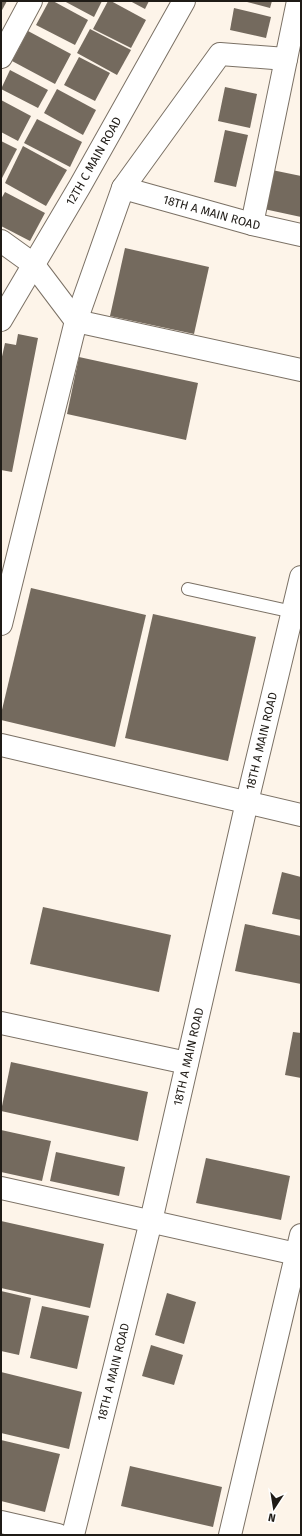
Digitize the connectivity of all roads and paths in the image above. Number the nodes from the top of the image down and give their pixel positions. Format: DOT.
graph roads {
  1 [pos="31,1"];
  2 [pos="184,1"];
  3 [pos="298,1"];
  4 [pos="1,57"];
  5 [pos="286,59"];
  6 [pos="123,188"];
  7 [pos="252,224"];
  8 [pos="301,235"];
  9 [pos="1,242"];
  10 [pos="33,264"];
  11 [pos="1,320"];
  12 [pos="76,321"];
  13 [pos="301,370"];
  14 [pos="301,577"];
  15 [pos="188,589"];
  16 [pos="293,612"];
  17 [pos="1,624"];
  18 [pos="1,745"];
  19 [pos="247,802"];
  20 [pos="301,815"];
  21 [pos="1,1023"];
  22 [pos="187,1063"];
  23 [pos="1,1188"];
  24 [pos="150,1221"];
  25 [pos="300,1248"];
  26 [pos="1,1522"];
  27 [pos="58,1535"];
  28 [pos="74,1535"];
  29 [pos="230,1535"];
  1 -- 4 [label="street"];
  2 -- 10 [label="street, 12TH C MAIN ROAD"];
  3 -- 5 [label="street"];
  5 -- 6 [label="street"];
  5 -- 7 [label="street"];
  6 -- 7 [label="street, 18TH A MAIN ROAD"];
  6 -- 12 [label="street"];
  7 -- 8 [label="street, 18TH A MAIN ROAD"];
  9 -- 10 [label="street"];
  10 -- 11 [label="street, 12TH C MAIN ROAD"];
  10 -- 12 [label="street"];
  12 -- 13 [label="street"];
  12 -- 17 [label="street"];
  14 -- 16 [label="street, 18TH A MAIN ROAD"];
  15 -- 16 [label="lane"];
  16 -- 19 [label="street, 18TH A MAIN ROAD"];
  18 -- 19 [label="street"];
  19 -- 20 [label="street"];
  19 -- 22 [label="street, 18TH A MAIN ROAD"];
  21 -- 22 [label="street"];
  22 -- 24 [label="street, 18TH A MAIN ROAD"];
  23 -- 24 [label="street"];
  24 -- 25 [label="street"];
  24 -- 28 [label="street, 18TH A MAIN ROAD"];
  25 -- 29 [label="street"];
  26 -- 27 [label="street"];
}
